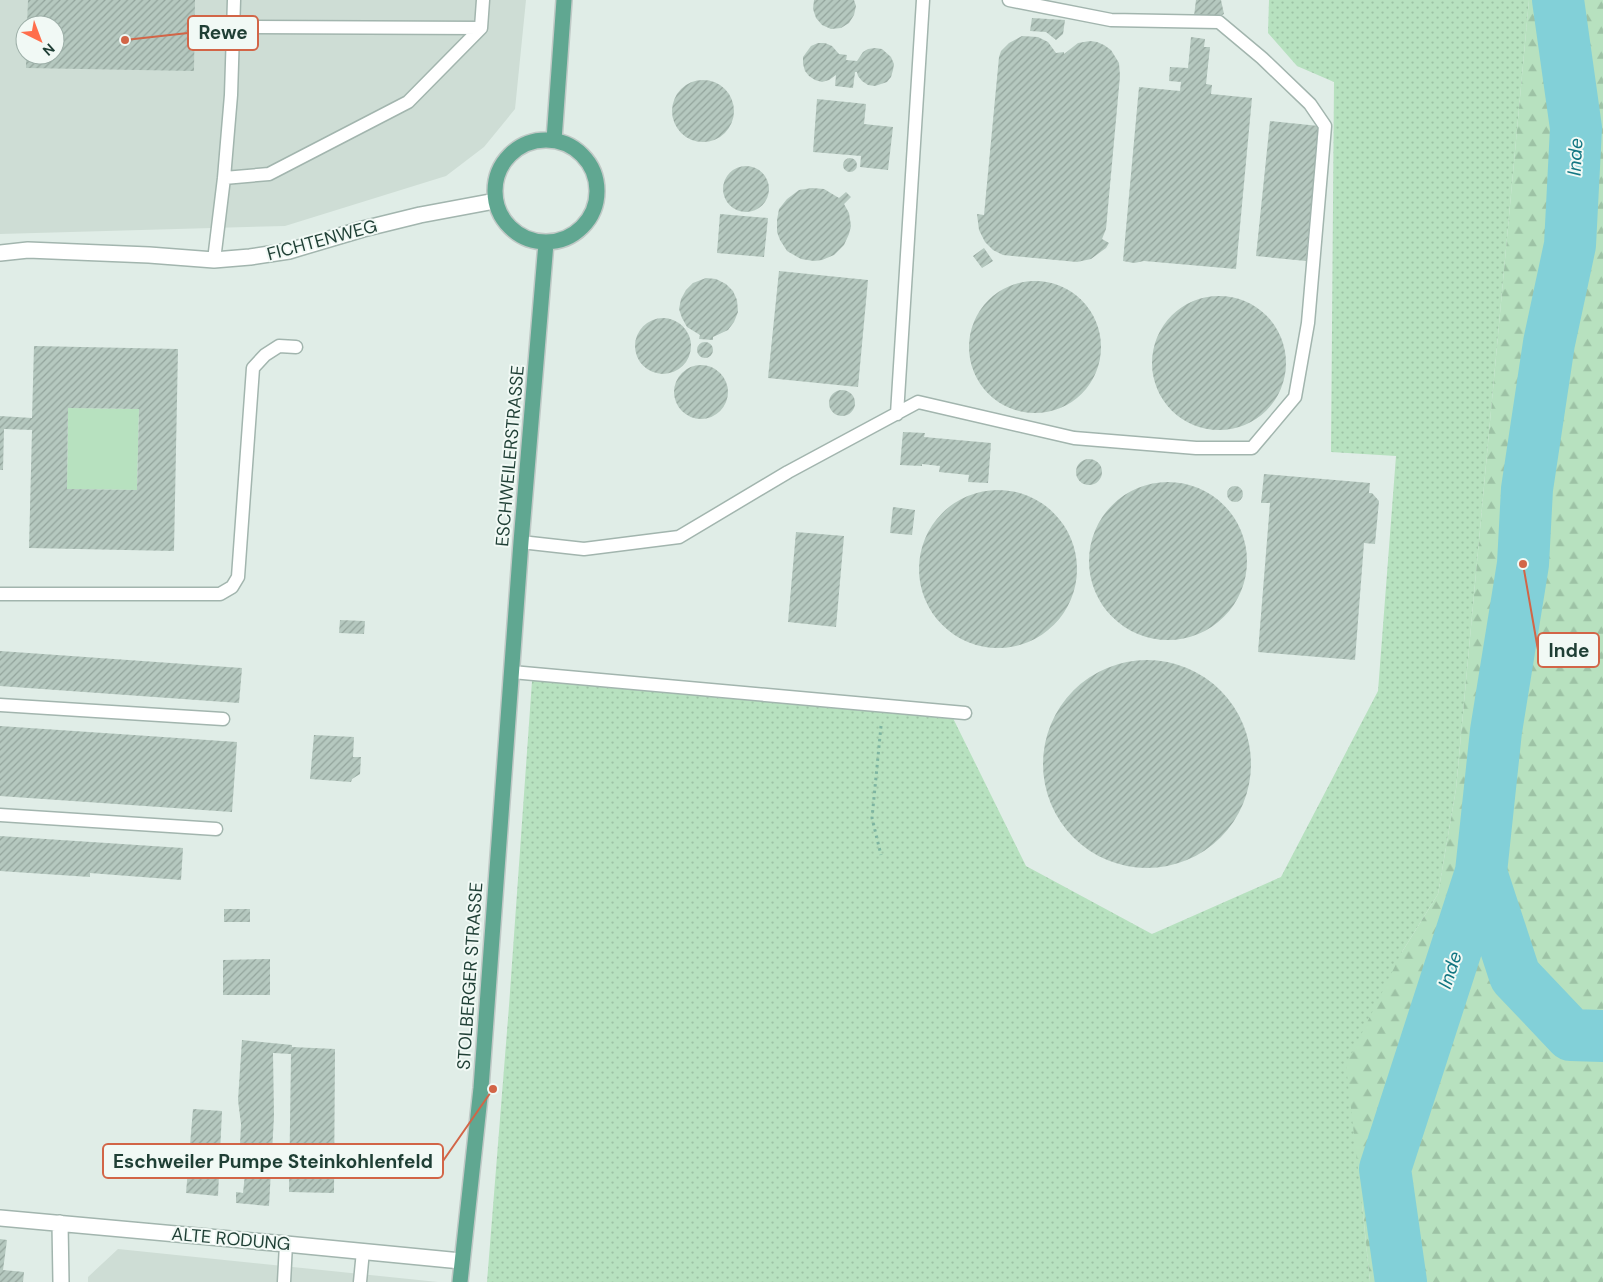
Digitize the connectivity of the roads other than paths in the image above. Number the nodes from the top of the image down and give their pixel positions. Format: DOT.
graph roads {
  1 [pos="234,0"];
  2 [pos="483,0"];
  3 [pos="564,0"];
  4 [pos="922,0"];
  5 [pos="1009,0"];
  6 [pos="233,27"];
  7 [pos="481,28"];
  8 [pos="554,140"];
  9 [pos="224,178"];
  10 [pos="495,201"];
  11 [pos="546,243"];
  12 [pos="0,253"];
  13 [pos="214,260"];
  14 [pos="296,347"];
  15 [pos="897,414"];
  16 [pos="522,542"];
  17 [pos="0,594"];
  18 [pos="512,672"];
  19 [pos="0,705"];
  20 [pos="965,713"];
  21 [pos="223,719"];
  22 [pos="0,815"];
  23 [pos="216,829"];
  24 [pos="0,1218"];
  25 [pos="60,1223"];
  26 [pos="286,1244"];
  27 [pos="363,1251"];
  28 [pos="461,1261"];
  29 [pos="61,1282"];
  30 [pos="284,1282"];
  31 [pos="360,1282"];
  32 [pos="460,1282"];
  1 -- 6 [label="lane"];
  2 -- 7 [label="lane"];
  3 -- 8 [label="main road"];
  4 -- 15 [label="lane"];
  5 -- 15 [label="lane"];
  6 -- 7 [label="lane"];
  6 -- 9 [label="lane"];
  7 -- 9 [label="lane"];
  8 -- 10 [label="main road"];
  8 -- 11 [label="main road"];
  9 -- 13 [label="lane"];
  10 -- 11 [label="main road"];
  10 -- 13 [label="street, FICHTENWEG"];
  11 -- 16 [label="main road, ESCHWEILERSTRASSE"];
  12 -- 13 [label="street, FICHTENWEG"];
  14 -- 17 [label="lane"];
  15 -- 16 [label="lane"];
  16 -- 18 [label="main road, ESCHWEILERSTRASSE"];
  18 -- 20 [label="lane"];
  18 -- 28 [label="main road, STOLBERGER STRASSE"];
  19 -- 21 [label="lane"];
  22 -- 23 [label="lane"];
  24 -- 25 [label="street, ALTE RODUNG"];
  25 -- 26 [label="street, ALTE RODUNG"];
  25 -- 29 [label="street"];
  26 -- 27 [label="street, ALTE RODUNG"];
  26 -- 30 [label="lane"];
  27 -- 28 [label="street, ALTE RODUNG"];
  27 -- 31 [label="lane"];
  28 -- 32 [label="main road, STOLBERGER STRASSE"];
}
